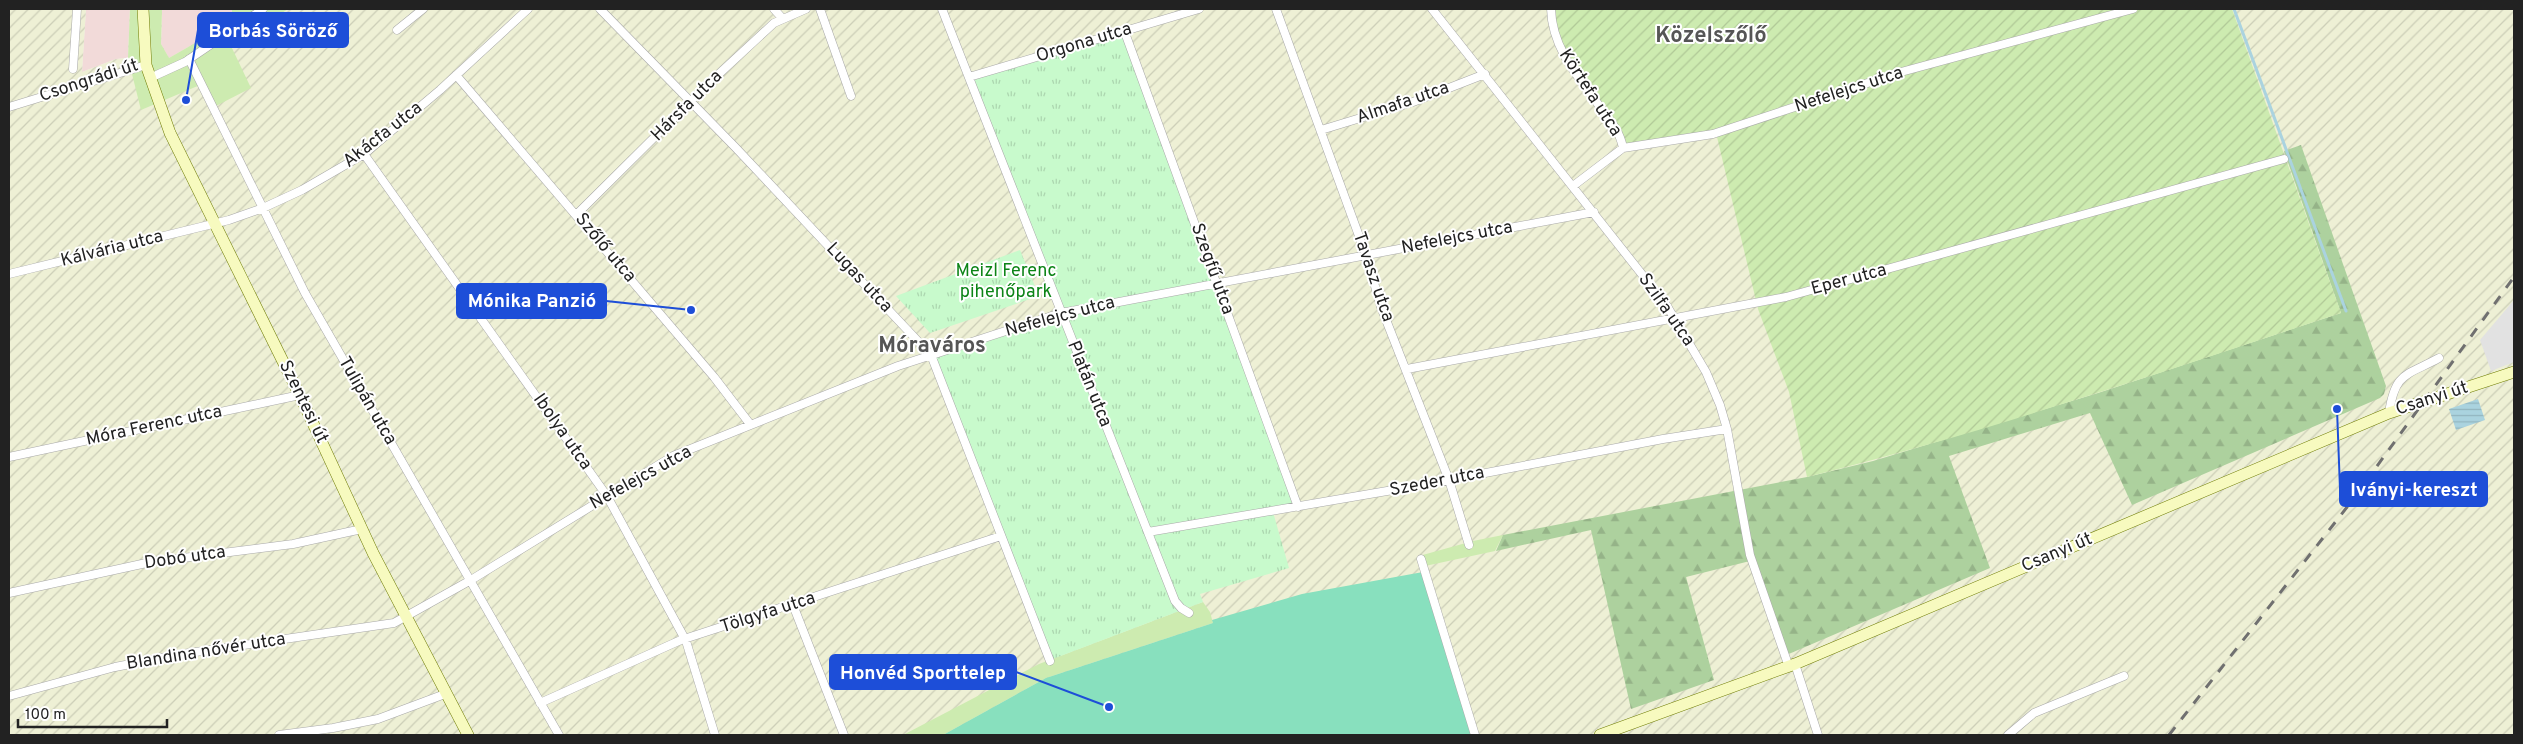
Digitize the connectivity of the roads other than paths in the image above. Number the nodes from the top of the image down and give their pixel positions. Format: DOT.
graph roads {
  1 [pos="77,9"];
  2 [pos="143,9"];
  3 [pos="263,9"];
  4 [pos="423,9"];
  5 [pos="528,9"];
  6 [pos="600,9"];
  7 [pos="774,9"];
  8 [pos="806,9"];
  9 [pos="820,9"];
  10 [pos="942,9"];
  11 [pos="1199,9"];
  12 [pos="1276,9"];
  13 [pos="1432,9"];
  14 [pos="1550,9"];
  15 [pos="2133,9"];
  16 [pos="782,18"];
  17 [pos="397,30"];
  18 [pos="1124,30"];
  19 [pos="189,59"];
  20 [pos="146,65"];
  21 [pos="73,69"];
  22 [pos="1485,74"];
  23 [pos="456,75"];
  24 [pos="969,77"];
  25 [pos="150,78"];
  26 [pos="851,96"];
  27 [pos="691,102"];
  28 [pos="9,107"];
  29 [pos="1321,130"];
  30 [pos="1623,148"];
  31 [pos="364,154"];
  32 [pos="2284,159"];
  33 [pos="1573,186"];
  34 [pos="263,208"];
  35 [pos="1594,212"];
  36 [pos="577,214"];
  37 [pos="215,223"];
  38 [pos="1366,255"];
  39 [pos="9,274"];
  40 [pos="1217,283"];
  41 [pos="1061,313"];
  42 [pos="1677,319"];
  43 [pos="931,355"];
  44 [pos="2439,358"];
  45 [pos="1407,369"];
  46 [pos="2514,372"];
  47 [pos="300,395"];
  48 [pos="2389,413"];
  49 [pos="750,424"];
  50 [pos="1727,429"];
  51 [pos="9,458"];
  52 [pos="1449,480"];
  53 [pos="607,496"];
  54 [pos="1298,507"];
  55 [pos="362,530"];
  56 [pos="1148,532"];
  57 [pos="1001,536"];
  58 [pos="1469,544"];
  59 [pos="1421,559"];
  60 [pos="471,580"];
  61 [pos="9,593"];
  62 [pos="793,606"];
  63 [pos="1189,613"];
  64 [pos="406,618"];
  65 [pos="684,639"];
  66 [pos="1050,661"];
  67 [pos="1792,666"];
  68 [pos="2124,676"];
  69 [pos="445,694"];
  70 [pos="9,696"];
  71 [pos="540,703"];
  72 [pos="279,735"];
  73 [pos="468,735"];
  74 [pos="559,735"];
  75 [pos="715,735"];
  76 [pos="844,735"];
  77 [pos="1475,735"];
  78 [pos="1600,735"];
  79 [pos="1818,735"];
  80 [pos="2008,735"];
  1 -- 21 [label="street, Csongrádi út"];
  2 -- 20 [label="street, Csongrádi út"];
  3 -- 19 [label="street"];
  4 -- 17 [label="street"];
  5 -- 23 [label="street, Akácfa utca"];
  6 -- 27 [label="street, Lugas utca"];
  7 -- 16 [label="street"];
  8 -- 16 [label="street, Hársfa utca"];
  9 -- 26 [label="street"];
  10 -- 24 [label="street, Platán utca"];
  11 -- 18 [label="street, Orgona utca"];
  12 -- 29 [label="street, Tavasz utca"];
  13 -- 22 [label="street, Szilfa utca"];
  14 -- 30 [label="street, Körtefa utca"];
  15 -- 30 [label="street, Nefelejcs utca"];
  16 -- 27 [label="street, Hársfa utca"];
  18 -- 24 [label="street, Orgona utca"];
  18 -- 40 [label="street, Szegfű utca"];
  19 -- 25 [label="street"];
  19 -- 34 [label="street, Tulipán utca"];
  20 -- 25 [label="street, Szentesi út"];
  20 -- 28 [label="street, Csongrádi út"];
  22 -- 29 [label="street, Almafa utca"];
  22 -- 33 [label="street, Szilfa utca"];
  23 -- 31 [label="street, Akácfa utca"];
  23 -- 36 [label="street, Szőlő utca"];
  24 -- 41 [label="street, Platán utca"];
  25 -- 37 [label="street, Szentesi út"];
  27 -- 36 [label="street, Hársfa utca"];
  27 -- 43 [label="street, Lugas utca"];
  29 -- 38 [label="street, Tavasz utca"];
  30 -- 33 [label="street, Nefelejcs utca"];
  31 -- 34 [label="street, Akácfa utca"];
  31 -- 53 [label="street, Ibolya utca"];
  32 -- 42 [label="street, Eper utca"];
  33 -- 35 [label="street, Szilfa utca"];
  34 -- 37 [label="street, Akácfa utca"];
  34 -- 60 [label="street, Tulipán utca"];
  35 -- 38 [label="street, Nefelejcs utca"];
  35 -- 42 [label="street, Szilfa utca"];
  36 -- 49 [label="street, Szőlő utca"];
  37 -- 39 [label="street, Kálvária utca"];
  37 -- 47 [label="street, Szentesi út"];
  38 -- 40 [label="street, Nefelejcs utca"];
  38 -- 45 [label="street, Tavasz utca"];
  40 -- 41 [label="street, Nefelejcs utca"];
  40 -- 54 [label="street, Szegfű utca"];
  41 -- 43 [label="street, Nefelejcs utca"];
  41 -- 56 [label="street, Platán utca"];
  42 -- 45 [label="street, Eper utca"];
  42 -- 50 [label="street, Szilfa utca"];
  43 -- 49 [label="street, Nefelejcs utca"];
  43 -- 57 [label="street, Lugas utca"];
  44 -- 48 [label="street"];
  45 -- 52 [label="street, Tavasz utca"];
  46 -- 48 [label="street, Csanyi út"];
  47 -- 51 [label="street, Móra Ferenc utca"];
  47 -- 55 [label="street, Szentesi út"];
  48 -- 67 [label="street, Csanyi út"];
  49 -- 53 [label="street, Nefelejcs utca"];
  50 -- 52 [label="street, Szeder utca"];
  50 -- 67 [label="street, Szilfa utca"];
  52 -- 54 [label="street, Szeder utca"];
  52 -- 58 [label="street, Tavasz utca"];
  53 -- 60 [label="street, Nefelejcs utca"];
  53 -- 65 [label="street, Ibolya utca"];
  54 -- 56 [label="street, Szeder utca"];
  55 -- 61 [label="street, Dobó utca"];
  55 -- 64 [label="street, Szentesi út"];
  56 -- 63 [label="street, Platán utca"];
  57 -- 62 [label="street, Tölgyfa utca"];
  57 -- 66 [label="street, Lugas utca"];
  59 -- 77 [label="street"];
  60 -- 64 [label="street, Nefelejcs utca"];
  60 -- 71 [label="street, Tulipán utca"];
  62 -- 65 [label="street, Tölgyfa utca"];
  62 -- 76 [label="street"];
  64 -- 69 [label="street, Szentesi út"];
  64 -- 70 [label="street, Blandina nővér utca"];
  65 -- 71 [label="street, Tölgyfa utca"];
  65 -- 75 [label="street, Ibolya utca"];
  67 -- 78 [label="street, Csanyi út"];
  67 -- 79 [label="street, Szilfa utca"];
  68 -- 80 [label="street"];
  69 -- 72 [label="street"];
  69 -- 73 [label="street, Szentesi út"];
  71 -- 74 [label="street, Tulipán utca"];
}
